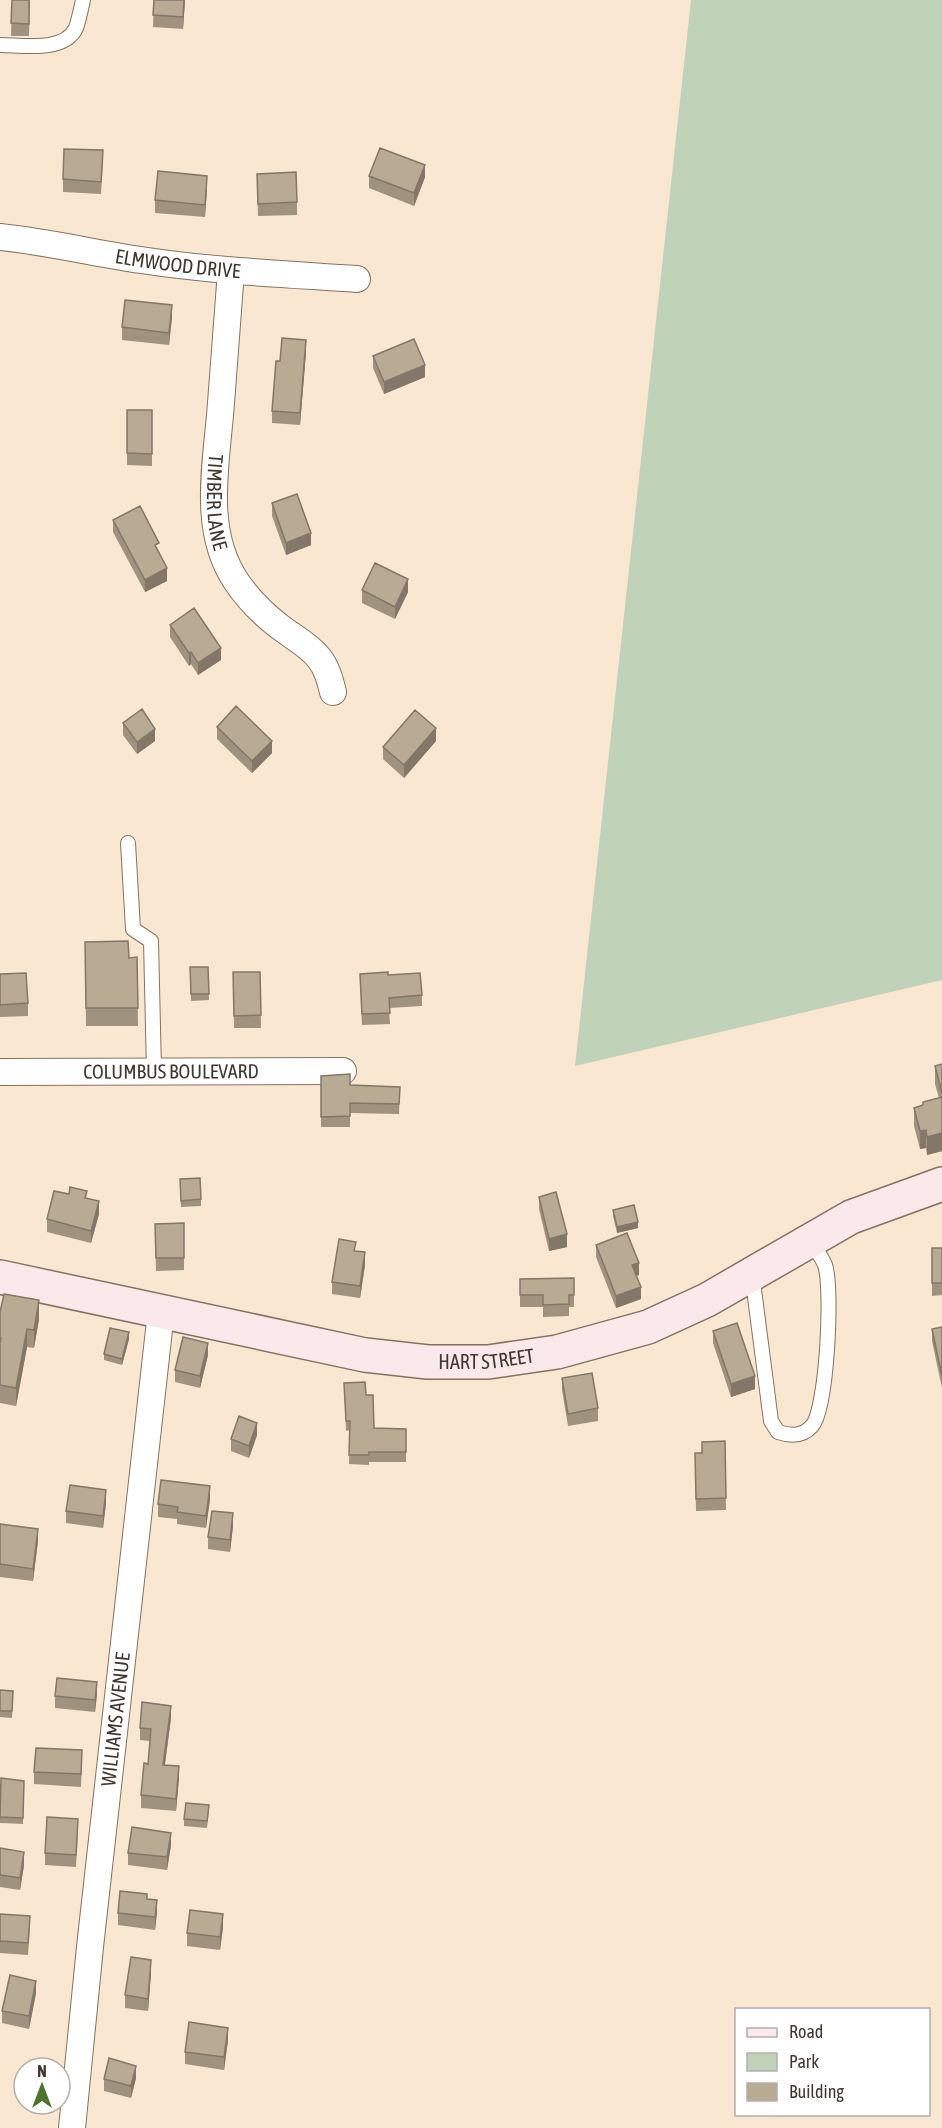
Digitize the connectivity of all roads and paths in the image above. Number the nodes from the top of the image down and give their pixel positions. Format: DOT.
graph roads {
  1 [pos="83,0"];
  2 [pos="0,45"];
  3 [pos="0,237"];
  4 [pos="231,271"];
  5 [pos="357,279"];
  6 [pos="333,692"];
  7 [pos="128,843"];
  8 [pos="154,1071"];
  9 [pos="343,1071"];
  10 [pos="0,1072"];
  11 [pos="942,1184"];
  12 [pos="811,1241"];
  13 [pos="752,1274"];
  14 [pos="0,1277"];
  15 [pos="161,1312"];
  16 [pos="72,2128"];
  1 -- 2 [label="lane"];
  3 -- 4 [label="street, ELMWOOD DRIVE"];
  4 -- 5 [label="street, ELMWOOD DRIVE"];
  4 -- 6 [label="street, TIMBER LANE"];
  7 -- 8 [label="lane"];
  8 -- 9 [label="street, COLUMBUS BOULEVARD"];
  8 -- 10 [label="street, COLUMBUS BOULEVARD"];
  11 -- 12 [label="main road, HART STREET"];
  12 -- 13 [label="main road, HART STREET"];
  12 -- 13 [label="lane"];
  13 -- 15 [label="main road, HART STREET"];
  14 -- 15 [label="main road, HART STREET"];
  15 -- 16 [label="street, WILLIAMS AVENUE"];
}
